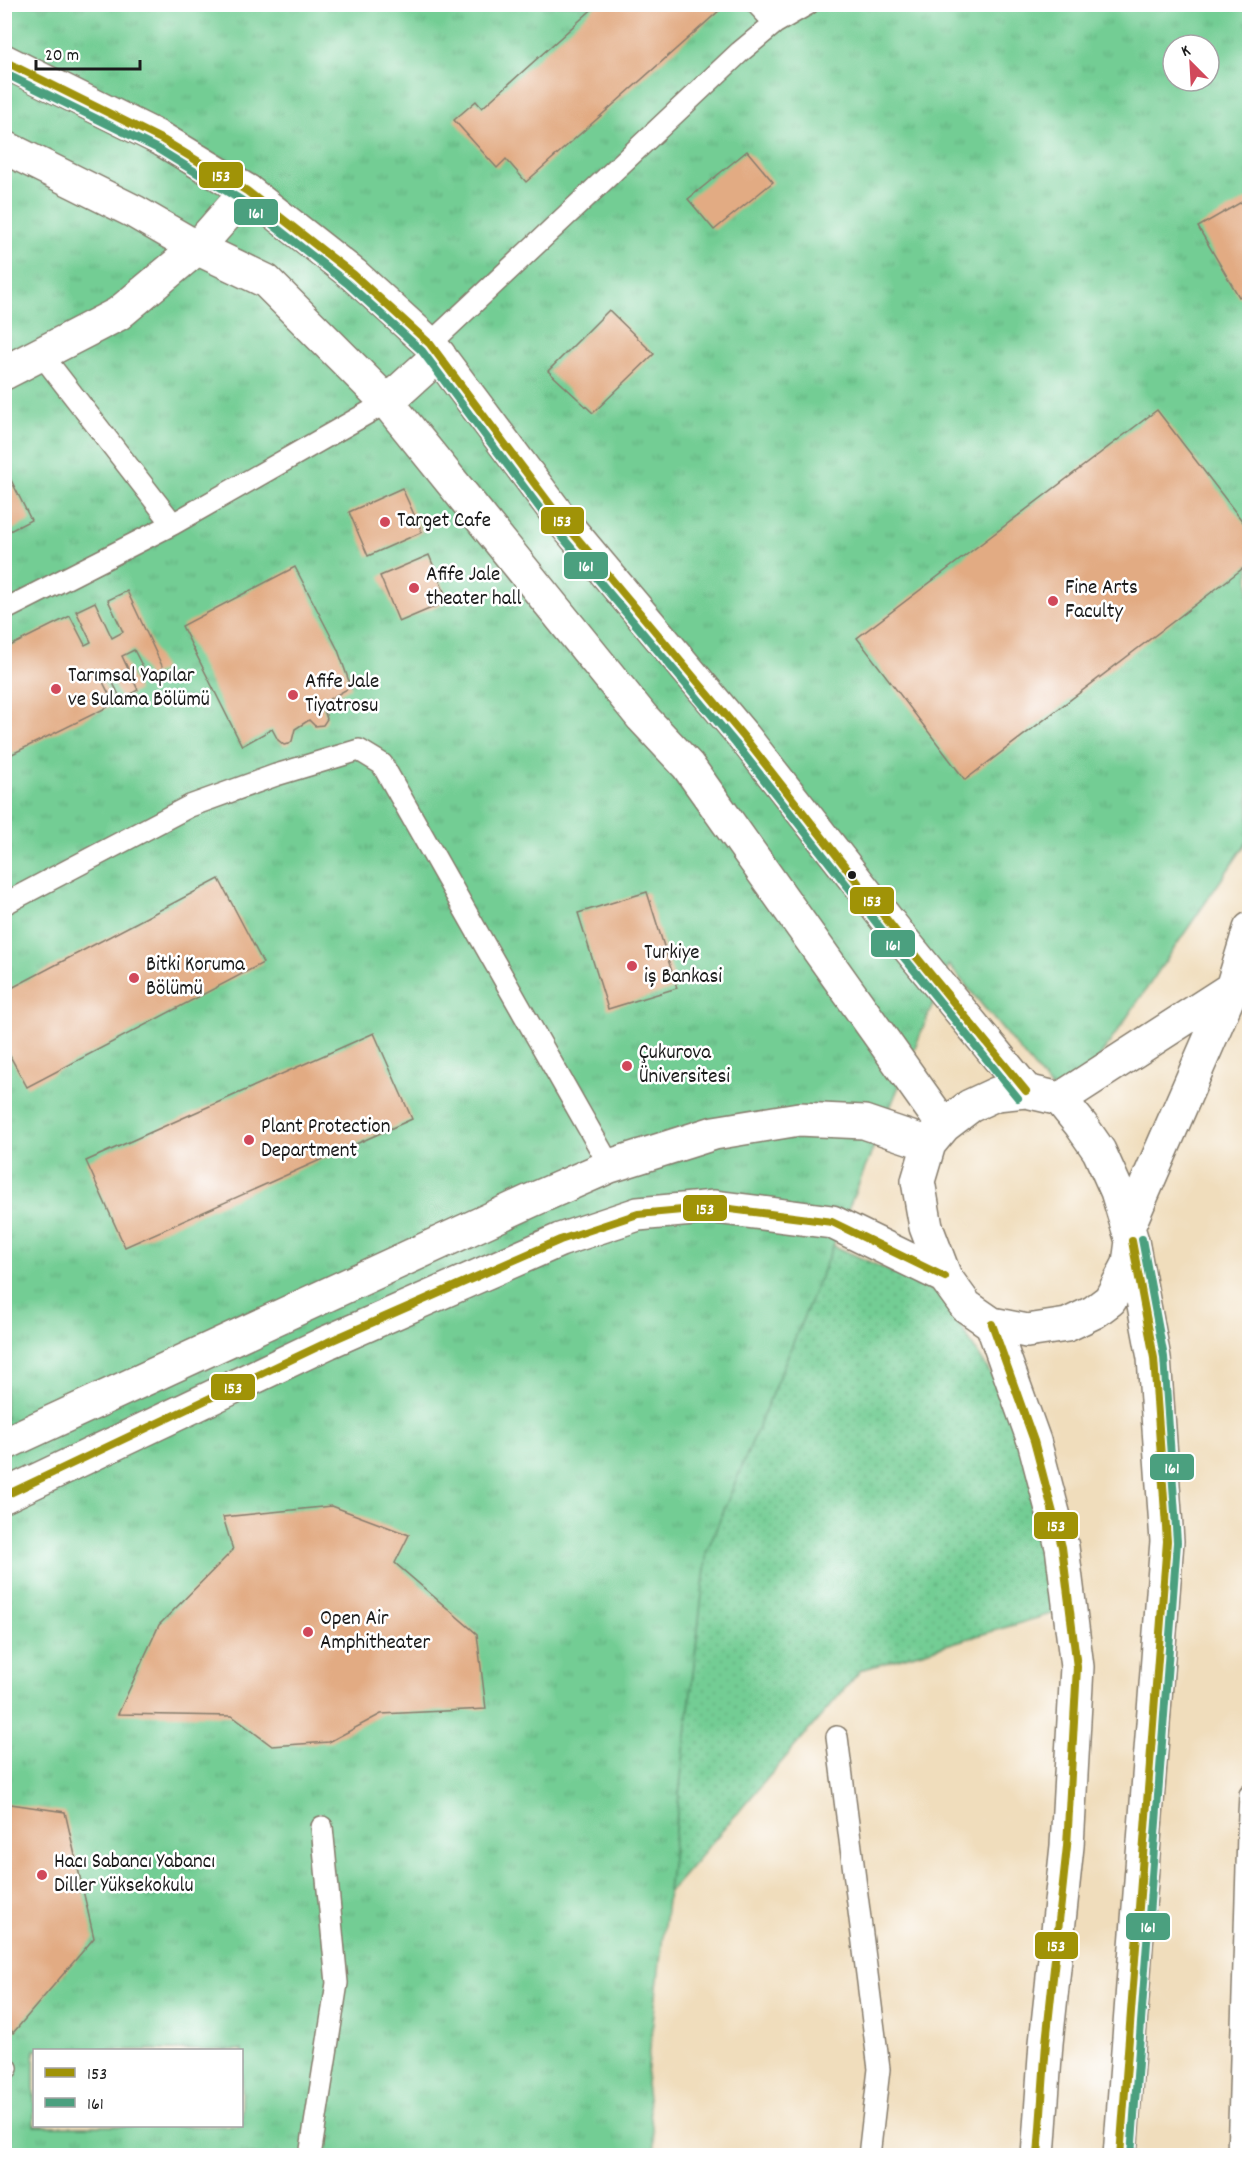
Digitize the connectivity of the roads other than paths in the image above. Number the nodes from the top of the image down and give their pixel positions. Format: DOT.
graph roads {
  1 [pos="757,4"];
  2 [pos="808,4"];
  3 [pos="775,23"];
  4 [pos="4,61"];
  5 [pos="4,147"];
  6 [pos="247,190"];
  7 [pos="197,248"];
  8 [pos="434,350"];
  9 [pos="42,355"];
  10 [pos="5,373"];
  11 [pos="387,402"];
  12 [pos="173,524"];
  13 [pos="4,610"];
  14 [pos="4,904"];
  15 [pos="1250,929"];
  16 [pos="1232,988"];
  17 [pos="1026,1091"];
  18 [pos="1060,1099"];
  19 [pos="937,1135"];
  20 [pos="609,1166"];
  21 [pos="1130,1234"];
  22 [pos="945,1277"];
  23 [pos="992,1324"];
  24 [pos="4,1444"];
  25 [pos="4,1496"];
  26 [pos="837,1737"];
  27 [pos="1250,1795"];
  28 [pos="322,1827"];
  29 [pos="1249,1835"];
  30 [pos="1246,1980"];
  31 [pos="1246,2033"];
  32 [pos="310,2156"];
  33 [pos="869,2156"];
  34 [pos="1038,2156"];
  35 [pos="1120,2156"];
  36 [pos="1238,2156"];
  1 -- 3 [label="lane"];
  2 -- 3 [label="lane"];
  3 -- 8 [label="lane"];
  4 -- 6 [label="street"];
  5 -- 7 [label="street"];
  6 -- 7 [label="street"];
  6 -- 8 [label="street"];
  7 -- 9 [label="street"];
  7 -- 11 [label="street"];
  8 -- 11 [label="street"];
  8 -- 17 [label="street"];
  9 -- 10 [label="street"];
  9 -- 12 [label="lane"];
  11 -- 12 [label="lane"];
  11 -- 19 [label="street"];
  12 -- 13 [label="lane"];
  14 -- 20 [label="lane"];
  15 -- 16 [label="street"];
  16 -- 18 [label="street"];
  16 -- 21 [label="street"];
  17 -- 18 [label="street"];
  17 -- 19 [label="street"];
  18 -- 21 [label="street"];
  19 -- 20 [label="street"];
  19 -- 22 [label="street"];
  20 -- 24 [label="street"];
  21 -- 23 [label="street"];
  21 -- 35 [label="street"];
  22 -- 23 [label="street"];
  22 -- 25 [label="street"];
  23 -- 34 [label="street"];
  26 -- 33 [label="lane"];
  27 -- 29 [label="lane"];
  28 -- 32 [label="lane"];
  29 -- 30 [label="lane"];
  30 -- 31 [label="lane"];
  31 -- 36 [label="lane"];
}
